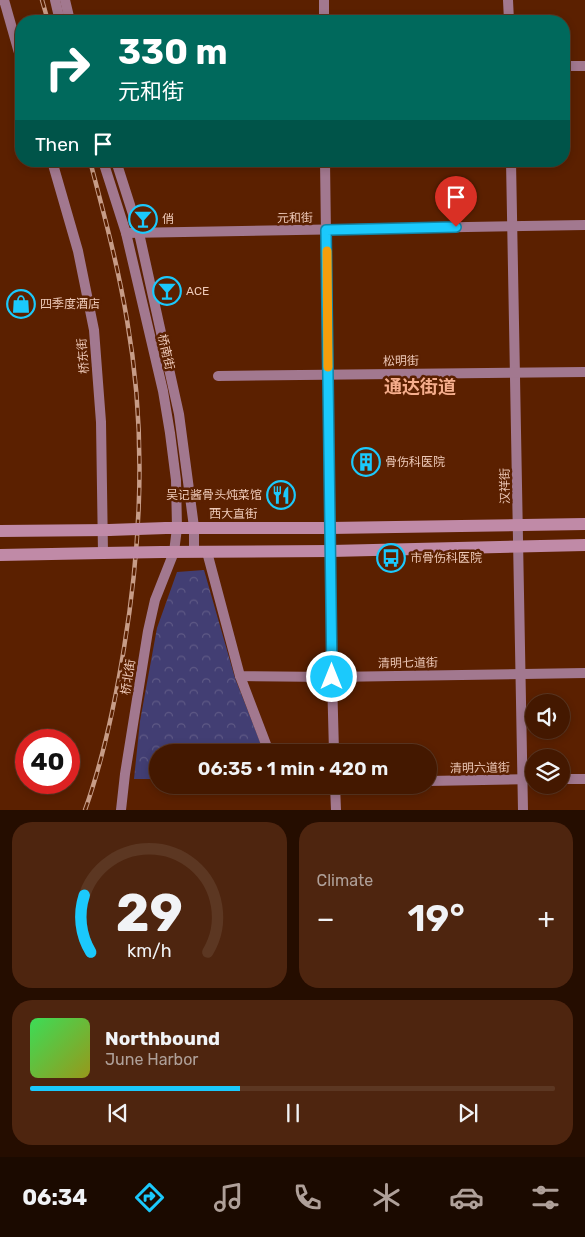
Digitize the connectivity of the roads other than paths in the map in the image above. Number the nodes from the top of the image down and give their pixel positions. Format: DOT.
graph roads {
  1 [pos="4,0"];
  2 [pos="55,0"];
  3 [pos="65,0"];
  4 [pos="324,0"];
  5 [pos="508,0"];
  6 [pos="59,15"];
  7 [pos="69,15"];
  8 [pos="324,15"];
  9 [pos="509,15"];
  10 [pos="15,39"];
  11 [pos="570,66"];
  12 [pos="585,66"];
  13 [pos="54,167"];
  14 [pos="105,167"];
  15 [pos="118,167"];
  16 [pos="325,167"];
  17 [pos="511,167"];
  18 [pos="585,225"];
  19 [pos="512,226"];
  20 [pos="326,230"];
  21 [pos="126,233"];
  22 [pos="139,233"];
  23 [pos="515,372"];
  24 [pos="585,372"];
  25 [pos="328,374"];
  26 [pos="218,376"];
  27 [pos="585,524"];
  28 [pos="518,525"];
  29 [pos="194,527"];
  30 [pos="172,528"];
  31 [pos="330,528"];
  32 [pos="106,530"];
  33 [pos="0,531"];
  34 [pos="585,545"];
  35 [pos="518,546"];
  36 [pos="331,551"];
  37 [pos="168,552"];
  38 [pos="200,552"];
  39 [pos="103,553"];
  40 [pos="0,555"];
  41 [pos="585,673"];
  42 [pos="520,674"];
  43 [pos="240,676"];
  44 [pos="332,677"];
  45 [pos="266,744"];
  46 [pos="334,744"];
  47 [pos="570,779"];
  48 [pos="585,779"];
  49 [pos="522,780"];
  50 [pos="525,780"];
  51 [pos="437,781"];
  52 [pos="335,794"];
  53 [pos="121,810"];
  54 [pos="336,810"];
  55 [pos="523,810"];
  1 -- 10 [label="street"];
  2 -- 6 [label="street"];
  3 -- 7 [label="street"];
  4 -- 8 [label="street"];
  5 -- 9 [label="street"];
  11 -- 12 [label="street"];
  13 -- 32 [label="street, 桥东街"];
  14 -- 21 [label="street, 桥南街"];
  15 -- 22 [label="street, 桥南街"];
  16 -- 20 [label="street"];
  17 -- 19 [label="street, 汉祥街"];
  18 -- 19 [label="street, 元和街"];
  19 -- 20 [label="street, 元和街"];
  19 -- 23 [label="street, 汉祥街"];
  20 -- 22 [label="street, 元和街"];
  20 -- 25 [label="street"];
  21 -- 22 [label="street, 元和街"];
  21 -- 30 [label="street, 桥南街"];
  22 -- 29 [label="street, 桥南街"];
  23 -- 24 [label="street, 松明街"];
  23 -- 25 [label="street, 松明街"];
  23 -- 28 [label="street, 汉祥街"];
  25 -- 26 [label="street, 松明街"];
  25 -- 31 [label="street"];
  27 -- 28 [label="main road, 西大直街"];
  28 -- 31 [label="main road, 西大直街"];
  28 -- 35 [label="street, 汉祥街"];
  29 -- 30 [label="main road, 西大直街"];
  29 -- 31 [label="main road, 西大直街"];
  29 -- 38 [label="street, 桥南街"];
  30 -- 32 [label="main road, 西大直街, bridge"];
  30 -- 37 [label="street, 桥南街"];
  31 -- 36 [label="street"];
  32 -- 33 [label="main road, 西大直街"];
  32 -- 39 [label="street, 桥东街"];
  34 -- 35 [label="main road"];
  35 -- 36 [label="main road"];
  35 -- 42 [label="street, 汉祥街"];
  36 -- 38 [label="main road"];
  36 -- 44 [label="street"];
  37 -- 38 [label="main road"];
  37 -- 39 [label="main road, bridge"];
  37 -- 53 [label="street, 桥北街"];
  38 -- 43 [label="street"];
  39 -- 40 [label="main road"];
  41 -- 42 [label="street, 清明七道街"];
  42 -- 44 [label="street, 清明七道街"];
  42 -- 49 [label="street, 汉祥街"];
  43 -- 44 [label="street, 清明七道街"];
  43 -- 45 [label="street"];
  44 -- 46 [label="street"];
  47 -- 48 [label="street"];
  49 -- 50 [label="street, 清明六道街"];
  49 -- 51 [label="street, 清明六道街"];
  49 -- 55 [label="street, 汉祥街"];
  52 -- 54 [label="street"];
}
